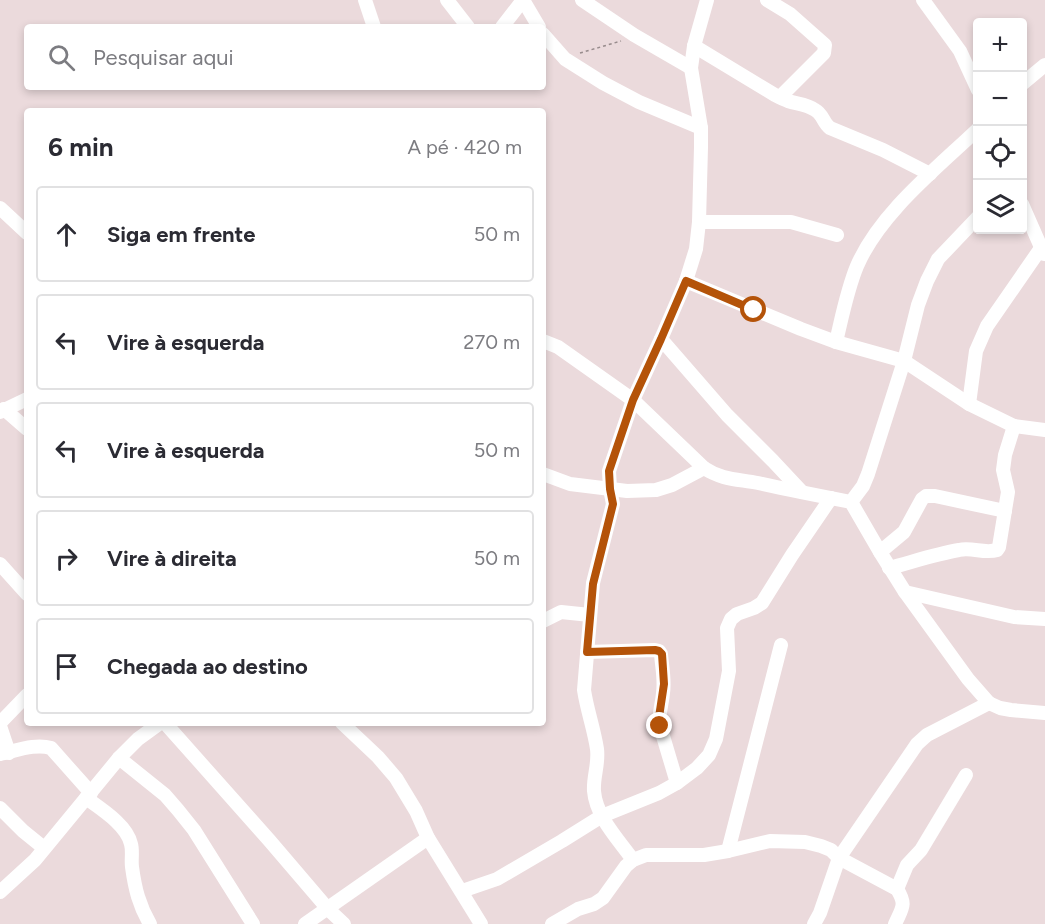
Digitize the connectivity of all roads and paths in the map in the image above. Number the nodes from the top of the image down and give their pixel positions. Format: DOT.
graph roads {
  1 [pos="365,0"];
  2 [pos="523,0"];
  3 [pos="582,0"];
  4 [pos="767,0"];
  5 [pos="923,0"];
  6 [pos="450,1"];
  7 [pos="701,2"];
  8 [pos="373,24"];
  9 [pos="466,24"];
  10 [pos="504,24"];
  11 [pos="537,24"];
  12 [pos="633,35"];
  13 [pos="546,37"];
  14 [pos="694,46"];
  15 [pos="565,59"];
  16 [pos="691,68"];
  17 [pos="1045,70"];
  18 [pos="973,79"];
  19 [pos="1027,81"];
  20 [pos="780,97"];
  21 [pos="701,128"];
  22 [pos="973,134"];
  23 [pos="930,174"];
  24 [pos="2,214"];
  25 [pos="1027,214"];
  26 [pos="699,222"];
  27 [pos="973,223"];
  28 [pos="24,231"];
  29 [pos="837,235"];
  30 [pos="1043,252"];
  31 [pos="686,281"];
  32 [pos="661,339"];
  33 [pos="546,342"];
  34 [pos="836,342"];
  35 [pos="904,361"];
  36 [pos="24,400"];
  37 [pos="633,400"];
  38 [pos="969,404"];
  39 [pos="2,411"];
  40 [pos="1014,426"];
  41 [pos="24,427"];
  42 [pos="1045,430"];
  43 [pos="704,468"];
  44 [pos="609,471"];
  45 [pos="546,475"];
  46 [pos="593,486"];
  47 [pos="610,489"];
  48 [pos="627,491"];
  49 [pos="802,492"];
  50 [pos="831,498"];
  51 [pos="851,502"];
  52 [pos="613,504"];
  53 [pos="1005,511"];
  54 [pos="880,552"];
  55 [pos="0,564"];
  56 [pos="890,568"];
  57 [pos="24,591"];
  58 [pos="905,592"];
  59 [pos="590,615"];
  60 [pos="1045,619"];
  61 [pos="546,620"];
  62 [pos="782,645"];
  63 [pos="587,652"];
  64 [pos="24,698"];
  65 [pos="989,703"];
  66 [pos="1045,713"];
  67 [pos="0,725"];
  68 [pos="158,726"];
  69 [pos="165,726"];
  70 [pos="345,726"];
  71 [pos="4,753"];
  72 [pos="119,758"];
  73 [pos="966,776"];
  74 [pos="677,783"];
  75 [pos="89,796"];
  76 [pos="0,808"];
  77 [pos="602,816"];
  78 [pos="428,838"];
  79 [pos="44,848"];
  80 [pos="728,851"];
  81 [pos="839,858"];
  82 [pos="633,860"];
  83 [pos="897,889"];
  84 [pos="462,891"];
  85 [pos="0,892"];
  86 [pos="328,909"];
  87 [pos="150,924"];
  88 [pos="253,924"];
  89 [pos="305,924"];
  90 [pos="344,924"];
  91 [pos="481,924"];
  92 [pos="552,924"];
  93 [pos="814,924"];
  94 [pos="895,924"];
  1 -- 8 [label="street"];
  2 -- 10 [label="street"];
  2 -- 11 [label="street"];
  3 -- 12 [label="street"];
  4 -- 20 [label="street"];
  5 -- 18 [label="street"];
  6 -- 9 [label="street"];
  7 -- 14 [label="street"];
  12 -- 15 [label="path"];
  12 -- 16 [label="street"];
  13 -- 15 [label="street"];
  14 -- 16 [label="street"];
  14 -- 20 [label="street"];
  15 -- 21 [label="street"];
  16 -- 21 [label="street"];
  17 -- 19 [label="street"];
  20 -- 23 [label="street"];
  21 -- 26 [label="street"];
  22 -- 23 [label="street"];
  23 -- 34 [label="street"];
  24 -- 28 [label="street"];
  25 -- 30 [label="street"];
  26 -- 29 [label="street"];
  26 -- 31 [label="street"];
  27 -- 35 [label="street"];
  30 -- 38 [label="street"];
  31 -- 32 [label="street"];
  31 -- 34 [label="street"];
  32 -- 37 [label="street"];
  32 -- 49 [label="street"];
  33 -- 37 [label="street"];
  34 -- 35 [label="street"];
  35 -- 38 [label="street"];
  35 -- 51 [label="street"];
  36 -- 39 [label="street"];
  37 -- 43 [label="street"];
  37 -- 44 [label="street"];
  38 -- 40 [label="street"];
  39 -- 41 [label="street"];
  40 -- 42 [label="street"];
  40 -- 53 [label="street"];
  43 -- 48 [label="street"];
  43 -- 49 [label="street"];
  44 -- 46 [label="street"];
  44 -- 47 [label="street"];
  45 -- 46 [label="street"];
  46 -- 47 [label="street"];
  47 -- 48 [label="street"];
  47 -- 52 [label="street"];
  48 -- 52 [label="street"];
  49 -- 50 [label="street"];
  50 -- 51 [label="street"];
  50 -- 74 [label="street"];
  51 -- 54 [label="street"];
  52 -- 59 [label="street"];
  53 -- 54 [label="street"];
  53 -- 56 [label="street"];
  54 -- 56 [label="street"];
  55 -- 57 [label="street"];
  56 -- 58 [label="street"];
  58 -- 60 [label="street"];
  58 -- 65 [label="street"];
  59 -- 61 [label="street"];
  59 -- 63 [label="street"];
  62 -- 80 [label="street"];
  63 -- 74 [label="street"];
  63 -- 77 [label="street"];
  64 -- 67 [label="street"];
  65 -- 66 [label="street"];
  65 -- 81 [label="street"];
  67 -- 71 [label="street"];
  68 -- 72 [label="street"];
  69 -- 86 [label="street"];
  70 -- 78 [label="street"];
  71 -- 75 [label="street"];
  72 -- 75 [label="street"];
  72 -- 88 [label="street"];
  73 -- 83 [label="street"];
  74 -- 77 [label="street"];
  75 -- 79 [label="street"];
  75 -- 87 [label="street"];
  76 -- 79 [label="street"];
  77 -- 82 [label="street"];
  77 -- 84 [label="street"];
  78 -- 84 [label="street"];
  78 -- 86 [label="street"];
  79 -- 85 [label="street"];
  80 -- 81 [label="street"];
  80 -- 82 [label="street"];
  81 -- 83 [label="street"];
  81 -- 93 [label="street"];
  82 -- 92 [label="street"];
  83 -- 94 [label="street"];
  84 -- 91 [label="street"];
  86 -- 89 [label="street"];
  86 -- 90 [label="street"];
}
